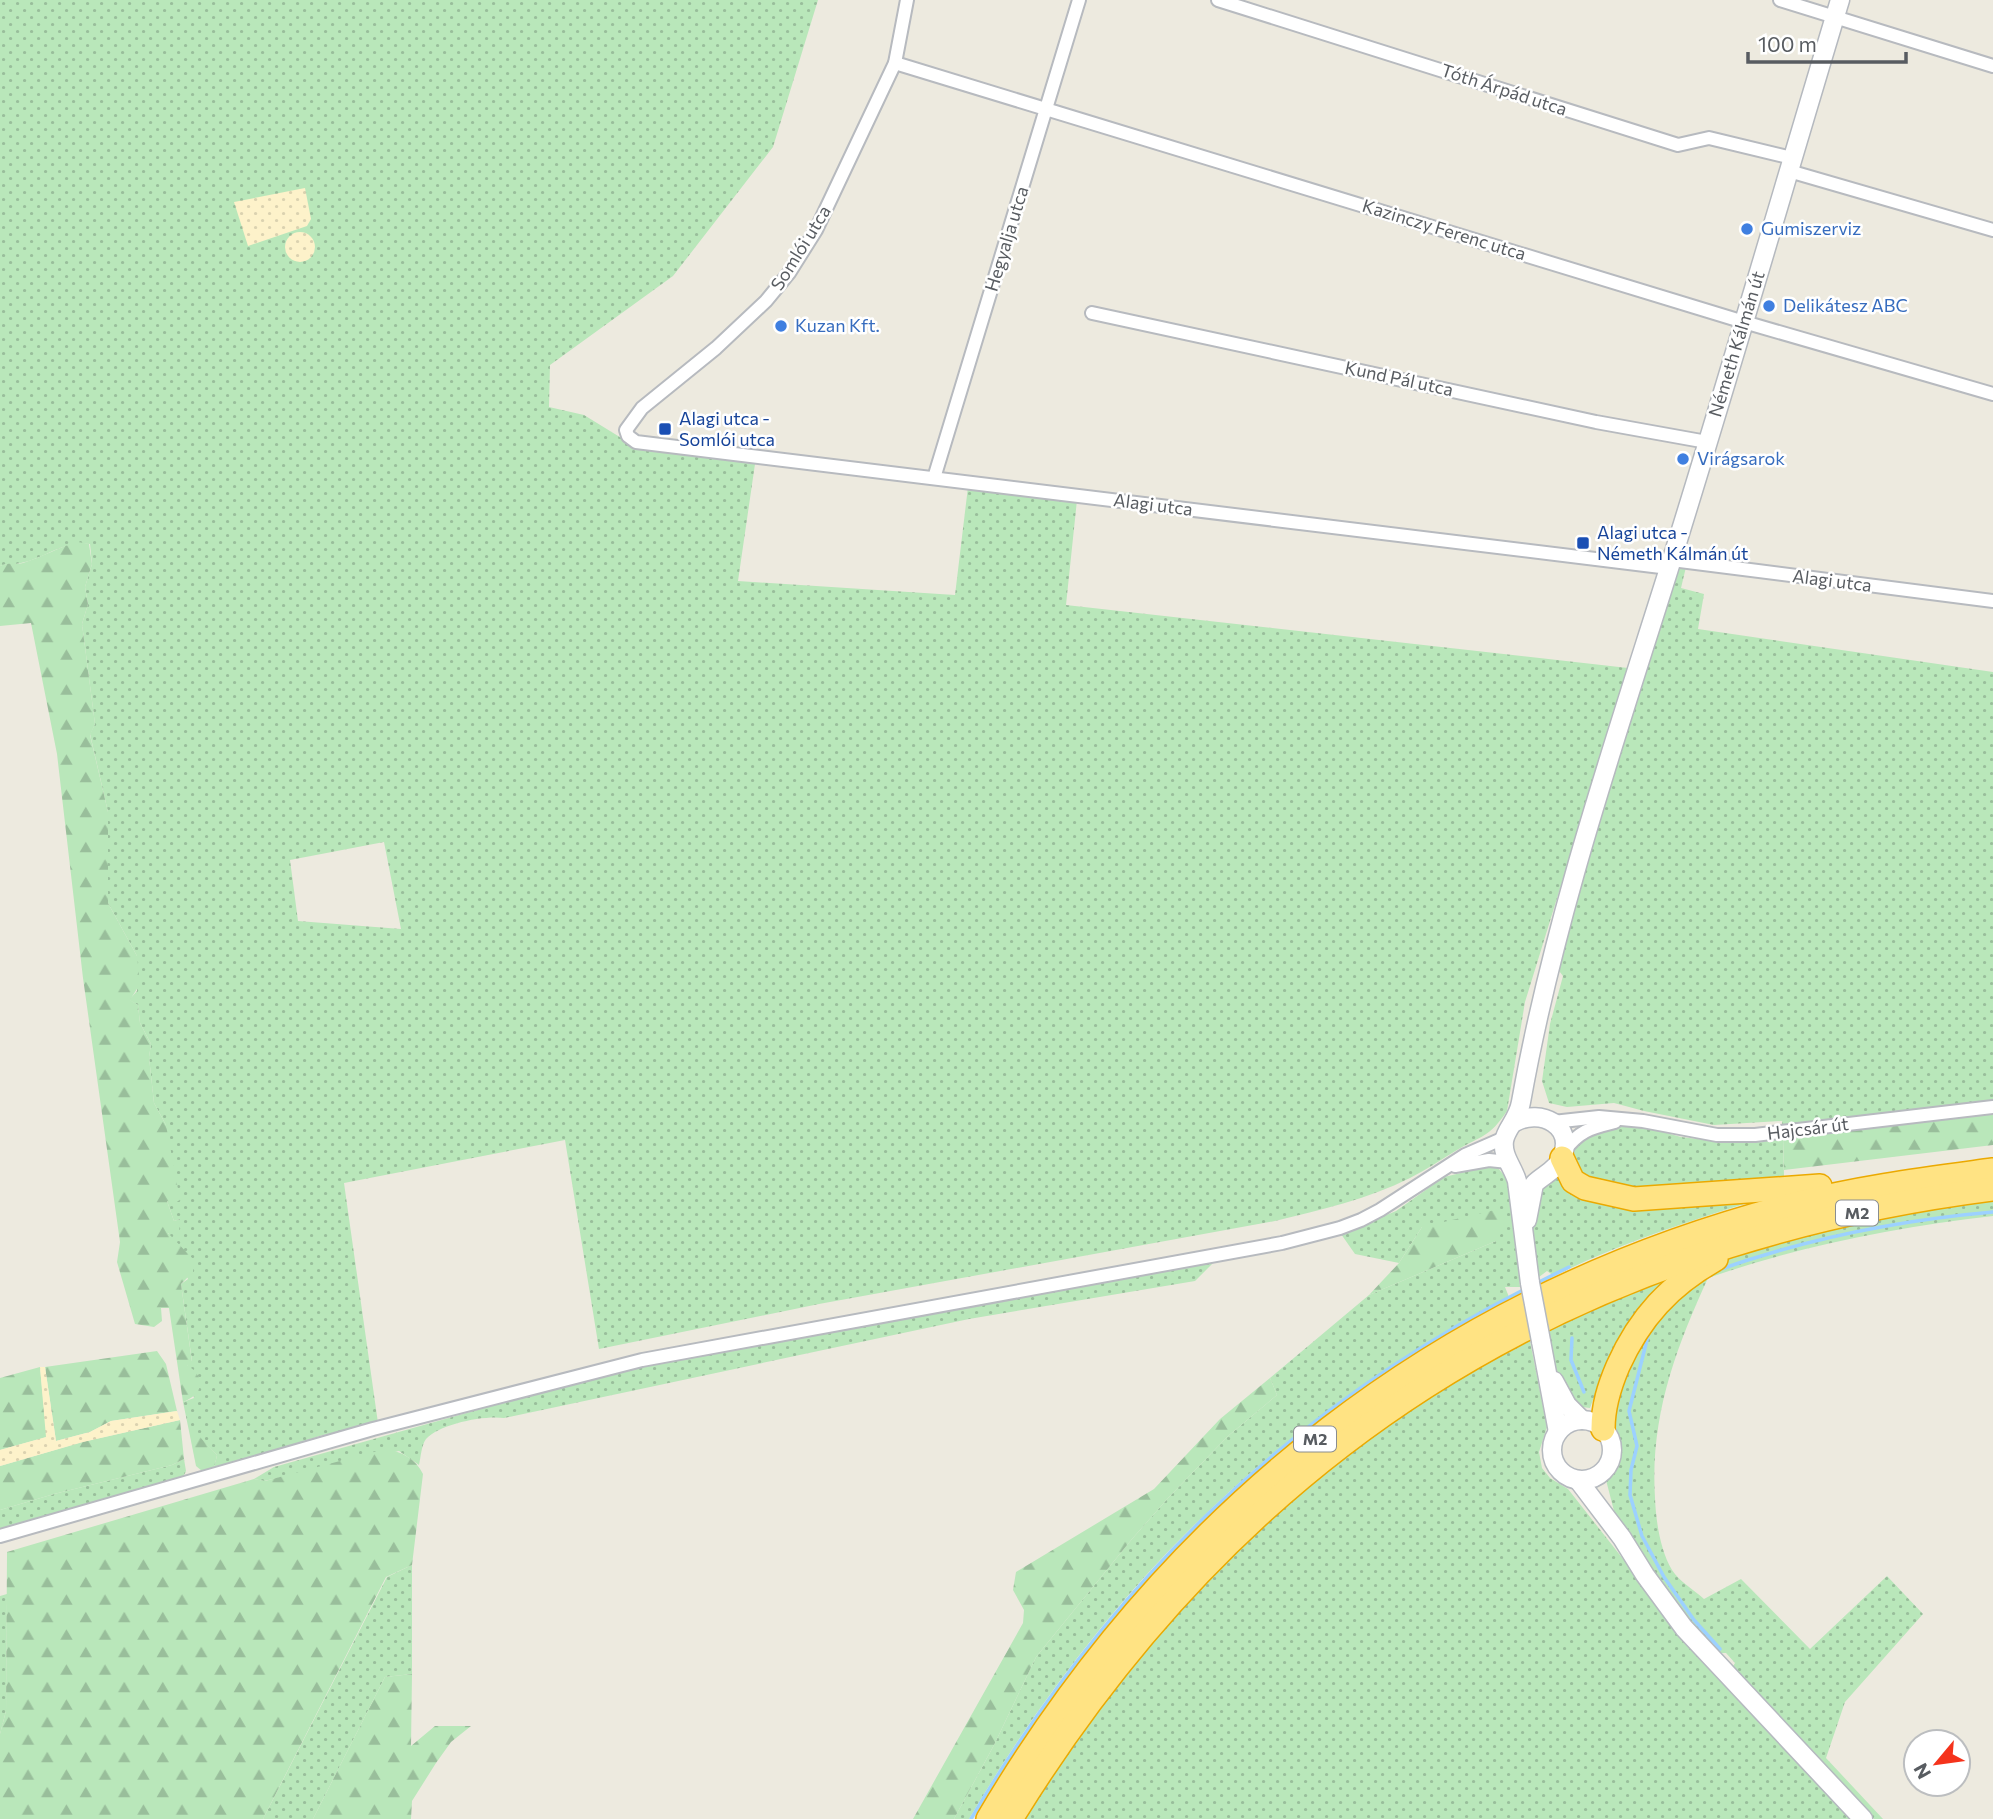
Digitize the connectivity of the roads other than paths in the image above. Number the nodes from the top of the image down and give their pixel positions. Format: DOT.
graph roads {
  1 [pos="907,0"];
  2 [pos="1079,0"];
  3 [pos="1217,0"];
  4 [pos="1780,0"];
  5 [pos="1837,8"];
  6 [pos="895,63"];
  7 [pos="1993,66"];
  8 [pos="1047,109"];
  9 [pos="1791,164"];
  10 [pos="1993,230"];
  11 [pos="1092,313"];
  12 [pos="1744,322"];
  13 [pos="1993,394"];
  14 [pos="636,442"];
  15 [pos="1707,442"];
  16 [pos="934,478"];
  17 [pos="1671,564"];
  18 [pos="1993,601"];
  19 [pos="1533,1043"];
  20 [pos="1993,1107"];
  21 [pos="1548,1120"];
  22 [pos="1623,1120"];
  23 [pos="1515,1122"];
  24 [pos="1504,1138"];
  25 [pos="1563,1154"];
  26 [pos="1511,1166"];
  27 [pos="1441,1170"];
  28 [pos="1993,1170"];
  29 [pos="1543,1175"];
  30 [pos="1903,1182"];
  31 [pos="1993,1189"];
  32 [pos="1752,1238"];
  33 [pos="1525,1244"];
  34 [pos="1547,1369"];
  35 [pos="1593,1425"];
  36 [pos="1558,1432"];
  37 [pos="1601,1474"];
  38 [pos="1578,1480"];
  39 [pos="0,1536"];
  40 [pos="1622,1538"];
  41 [pos="988,1819"];
  42 [pos="1011,1819"];
  43 [pos="1863,1819"];
  1 -- 6 [label="street, Somlói utca"];
  2 -- 8 [label="street, Hegyalja utca"];
  3 -- 9 [label="street, Tóth Árpád utca"];
  4 -- 5 [label="street"];
  5 -- 7 [label="street"];
  5 -- 9 [label="street, Németh Kálmán út"];
  6 -- 8 [label="street, Kazinczy Ferenc utca"];
  6 -- 14 [label="street, Somlói utca"];
  8 -- 12 [label="street, Kazinczy Ferenc utca"];
  8 -- 16 [label="street, Hegyalja utca"];
  9 -- 10 [label="street, Tóth Árpád utca"];
  9 -- 12 [label="street, Németh Kálmán út"];
  11 -- 15 [label="street, Kund Pál utca"];
  12 -- 13 [label="street, Kazinczy Ferenc utca"];
  12 -- 15 [label="street, Németh Kálmán út"];
  14 -- 16 [label="street, Alagi utca"];
  15 -- 17 [label="street, Németh Kálmán út"];
  16 -- 17 [label="street, Alagi utca"];
  17 -- 18 [label="street, Alagi utca"];
  17 -- 19 [label="street, Németh Kálmán út"];
  19 -- 21 [label="street"];
  19 -- 23 [label="street"];
  20 -- 22 [label="street, Hajcsár út"];
  21 -- 22 [label="street, Hajcsár út"];
  21 -- 23 [label="street"];
  21 -- 25 [label="street"];
  22 -- 25 [label="street, Hajcsár út"];
  23 -- 24 [label="street"];
  24 -- 26 [label="street"];
  24 -- 27 [label="street"];
  25 -- 29 [label="street"];
  25 -- 30 [label="highway"];
  26 -- 27 [label="street"];
  26 -- 29 [label="street"];
  26 -- 33 [label="street"];
  27 -- 39 [label="street"];
  28 -- 30 [label="highway, M2"];
  29 -- 33 [label="street"];
  30 -- 41 [label="highway, M2"];
  31 -- 32 [label="highway, M2"];
  32 -- 35 [label="highway"];
  32 -- 42 [label="highway, M2"];
  33 -- 34 [label="street, bridge"];
  34 -- 35 [label="street"];
  34 -- 36 [label="street"];
  35 -- 36 [label="street"];
  35 -- 37 [label="street"];
  36 -- 38 [label="street"];
  37 -- 38 [label="street"];
  37 -- 40 [label="street"];
  38 -- 40 [label="street"];
  40 -- 43 [label="street"];
}
